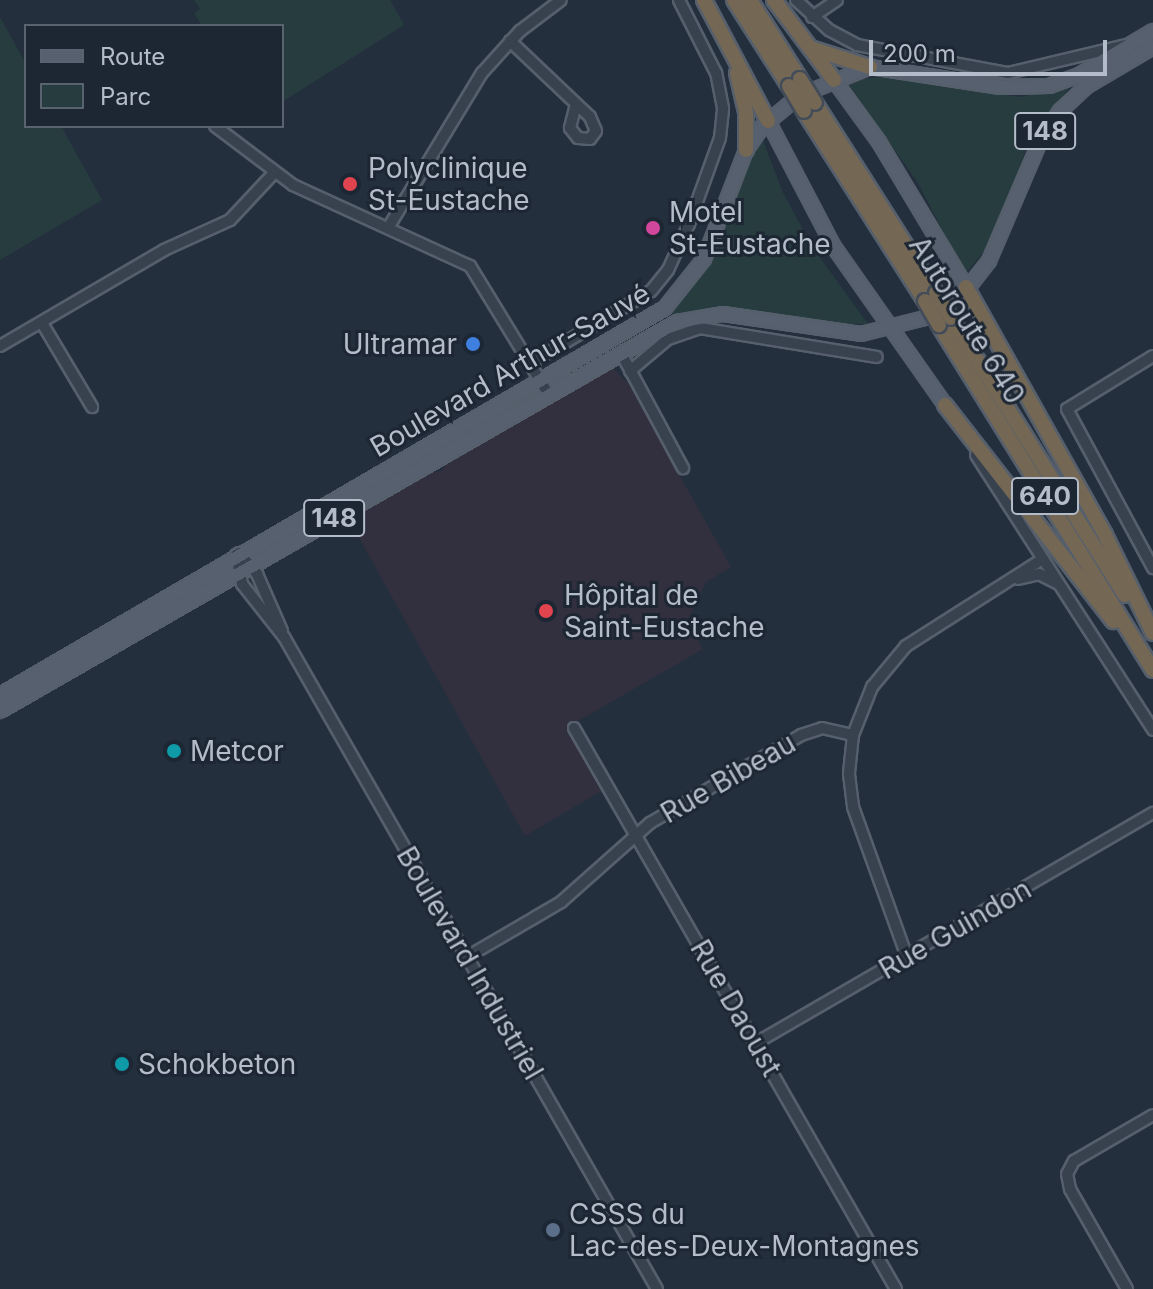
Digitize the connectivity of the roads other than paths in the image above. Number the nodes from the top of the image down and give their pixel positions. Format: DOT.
graph roads {
  1 [pos="561,0"];
  2 [pos="679,0"];
  3 [pos="704,0"];
  4 [pos="734,0"];
  5 [pos="750,0"];
  6 [pos="774,0"];
  7 [pos="796,0"];
  8 [pos="837,0"];
  9 [pos="812,17"];
  10 [pos="1153,31"];
  11 [pos="510,41"];
  12 [pos="1128,45"];
  13 [pos="1153,47"];
  14 [pos="810,48"];
  15 [pos="732,53"];
  16 [pos="870,67"];
  17 [pos="834,80"];
  18 [pos="795,83"];
  19 [pos="575,108"];
  20 [pos="768,121"];
  21 [pos="218,128"];
  22 [pos="746,150"];
  23 [pos="274,173"];
  24 [pos="388,228"];
  25 [pos="966,287"];
  26 [pos="945,321"];
  27 [pos="42,323"];
  28 [pos="890,330"];
  29 [pos="0,346"];
  30 [pos="621,353"];
  31 [pos="1153,356"];
  32 [pos="877,357"];
  33 [pos="531,363"];
  34 [pos="630,371"];
  35 [pos="541,381"];
  36 [pos="549,395"];
  37 [pos="945,405"];
  38 [pos="92,407"];
  39 [pos="683,468"];
  40 [pos="238,554"];
  41 [pos="1041,560"];
  42 [pos="251,567"];
  43 [pos="1153,568"];
  44 [pos="239,574"];
  45 [pos="1010,582"];
  46 [pos="1064,588"];
  47 [pos="1153,636"];
  48 [pos="284,637"];
  49 [pos="1152,668"];
  50 [pos="0,695"];
  51 [pos="0,711"];
  52 [pos="574,728"];
  53 [pos="1153,730"];
  54 [pos="853,735"];
  55 [pos="1153,813"];
  56 [pos="636,836"];
  57 [pos="467,957"];
  58 [pos="907,957"];
  59 [pos="756,1043"];
  60 [pos="1153,1115"];
  61 [pos="657,1289"];
  62 [pos="896,1289"];
  63 [pos="1127,1289"];
  1 -- 11 [label="street"];
  2 -- 33 [label="street"];
  3 -- 15 [label="highway"];
  4 -- 18 [label="highway, Autoroute 640 / 640"];
  5 -- 18 [label="highway, Autoroute 640 / 640"];
  6 -- 14 [label="highway"];
  7 -- 9 [label="street"];
  8 -- 9 [label="street"];
  9 -- 12 [label="street"];
  10 -- 12 [label="main road, Boulevard Arthur-Sauvé / 148"];
  11 -- 19 [label="street"];
  11 -- 24 [label="street"];
  12 -- 16 [label="main road, Boulevard Arthur-Sauvé / 148"];
  13 -- 25 [label="main road, Boulevard Arthur-Sauvé / 148"];
  14 -- 16 [label="highway"];
  14 -- 17 [label="highway"];
  15 -- 20 [label="highway"];
  15 -- 22 [label="highway"];
  16 -- 17 [label="main road, Boulevard Arthur-Sauvé / 148"];
  17 -- 20 [label="main road, Boulevard Arthur-Sauvé / 148"];
  17 -- 25 [label="main road"];
  18 -- 26 [label="highway, Autoroute 640 / 640, bridge"];
  20 -- 22 [label="main road, Boulevard Arthur-Sauvé / 148"];
  20 -- 28 [label="main road"];
  21 -- 23 [label="street"];
  22 -- 35 [label="main road, Boulevard Arthur-Sauvé / 148"];
  23 -- 24 [label="street"];
  23 -- 27 [label="street"];
  24 -- 33 [label="street"];
  25 -- 28 [label="main road, Boulevard Arthur-Sauvé / 148"];
  25 -- 47 [label="highway"];
  26 -- 47 [label="highway, Autoroute 640 / 640"];
  26 -- 49 [label="highway, Autoroute 640 / 640"];
  27 -- 29 [label="street"];
  27 -- 38 [label="street"];
  28 -- 30 [label="main road, Boulevard Arthur-Sauvé / 148"];
  28 -- 37 [label="main road"];
  30 -- 34 [label="street"];
  30 -- 36 [label="main road, Boulevard Arthur-Sauvé / 148"];
  31 -- 43 [label="street"];
  32 -- 34 [label="street"];
  33 -- 35 [label="street"];
  34 -- 39 [label="street"];
  35 -- 36 [label="street"];
  35 -- 40 [label="main road, Boulevard Arthur-Sauvé / 148"];
  36 -- 42 [label="main road, Boulevard Arthur-Sauvé / 148"];
  37 -- 41 [label="street"];
  37 -- 49 [label="highway"];
  40 -- 42 [label="street, Boulevard Industriel"];
  40 -- 44 [label="street, Boulevard Industriel"];
  40 -- 50 [label="main road, Boulevard Arthur-Sauvé / 148"];
  41 -- 45 [label="street"];
  41 -- 46 [label="street"];
  42 -- 44 [label="main road, Boulevard Arthur-Sauvé / 148"];
  42 -- 48 [label="street, Boulevard Industriel"];
  44 -- 48 [label="street, Boulevard Industriel"];
  44 -- 51 [label="main road, Boulevard Arthur-Sauvé / 148"];
  45 -- 46 [label="street"];
  45 -- 54 [label="street"];
  46 -- 53 [label="street"];
  48 -- 57 [label="street, Boulevard Industriel"];
  52 -- 56 [label="street, Rue Daoust"];
  54 -- 56 [label="street, Rue Bibeau"];
  54 -- 58 [label="street"];
  55 -- 58 [label="street, Rue Guindon"];
  56 -- 57 [label="street, Rue Bibeau"];
  56 -- 59 [label="street, Rue Daoust"];
  57 -- 61 [label="street, Boulevard Industriel"];
  58 -- 59 [label="street, Rue Guindon"];
  59 -- 62 [label="street, Rue Daoust"];
  60 -- 63 [label="street"];
}
